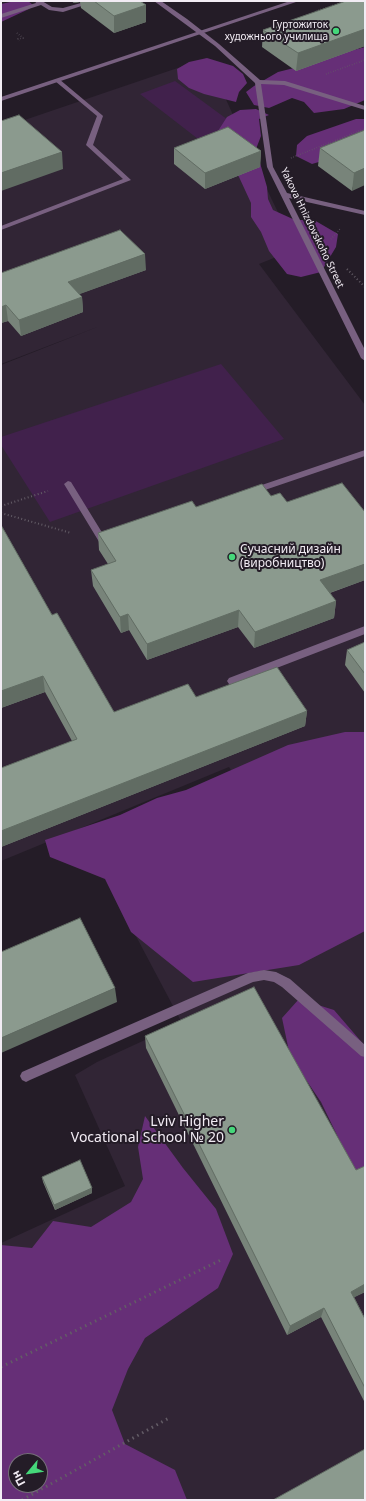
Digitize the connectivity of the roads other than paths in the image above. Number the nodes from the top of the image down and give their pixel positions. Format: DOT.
graph roads {
  1 [pos="94,1"];
  2 [pos="157,1"];
  3 [pos="296,1"];
  4 [pos="39,2"];
  5 [pos="1,16"];
  6 [pos="200,32"];
  7 [pos="57,80"];
  8 [pos="258,82"];
  9 [pos="1,99"];
  10 [pos="365,108"];
  11 [pos="284,195"];
  12 [pos="365,213"];
  13 [pos="1,228"];
  14 [pos="365,358"];
  15 [pos="365,453"];
  16 [pos="68,484"];
  17 [pos="246,494"];
  18 [pos="108,541"];
  19 [pos="365,630"];
  20 [pos="232,681"];
  21 [pos="365,1052"];
  22 [pos="26,1076"];
  1 -- 4 [label="street"];
  2 -- 6 [label="street"];
  3 -- 6 [label="street"];
  4 -- 5 [label="street"];
  6 -- 7 [label="street"];
  6 -- 8 [label="street"];
  7 -- 9 [label="street"];
  7 -- 13 [label="street"];
  8 -- 10 [label="street"];
  8 -- 11 [label="street, Yakova Hnizdovskoho Street"];
  11 -- 12 [label="street"];
  11 -- 14 [label="street, Yakova Hnizdovskoho Street"];
  15 -- 17 [label="street"];
  16 -- 18 [label="street"];
  19 -- 20 [label="street"];
  21 -- 22 [label="street"];
}
